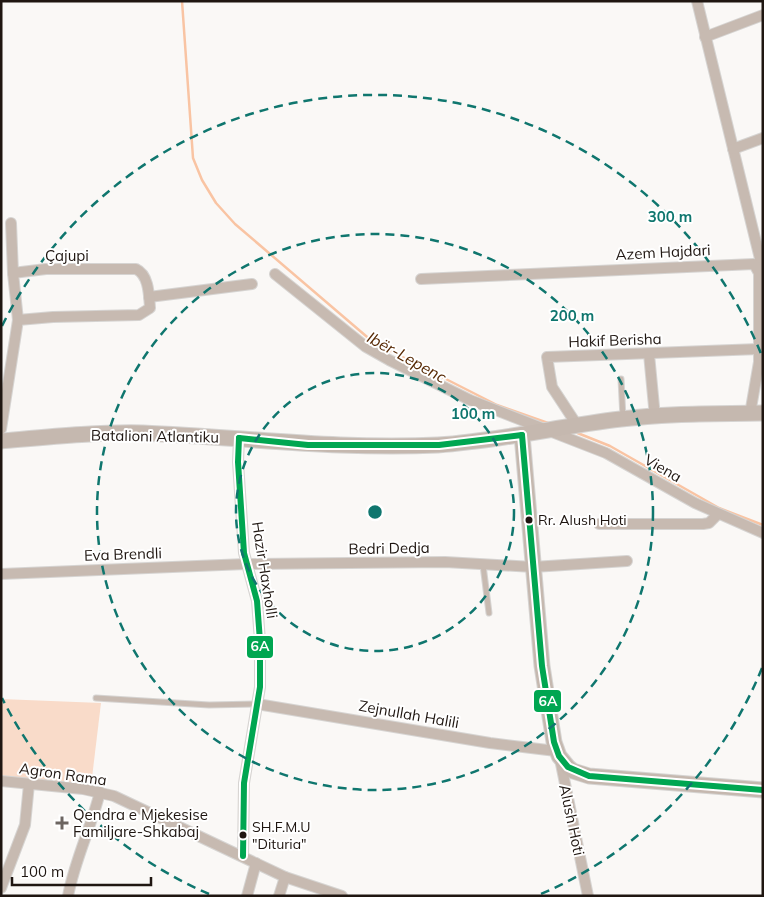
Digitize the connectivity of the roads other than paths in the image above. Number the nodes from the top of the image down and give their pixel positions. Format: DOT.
graph roads {
  1 [pos="697,1"];
  2 [pos="763,15"];
  3 [pos="705,37"];
  4 [pos="763,138"];
  5 [pos="733,149"];
  6 [pos="11,224"];
  7 [pos="761,253"];
  8 [pos="763,271"];
  9 [pos="13,273"];
  10 [pos="274,274"];
  11 [pos="421,279"];
  12 [pos="252,284"];
  13 [pos="167,295"];
  14 [pos="149,297"];
  15 [pos="150,308"];
  16 [pos="18,320"];
  17 [pos="760,349"];
  18 [pos="649,354"];
  19 [pos="621,379"];
  20 [pos="757,413"];
  21 [pos="655,417"];
  22 [pos="623,418"];
  23 [pos="577,425"];
  24 [pos="550,429"];
  25 [pos="1,430"];
  26 [pos="522,435"];
  27 [pos="239,438"];
  28 [pos="1,441"];
  29 [pos="718,514"];
  30 [pos="599,524"];
  31 [pos="763,533"];
  32 [pos="627,561"];
  33 [pos="246,564"];
  34 [pos="483,565"];
  35 [pos="533,567"];
  36 [pos="1,574"];
  37 [pos="489,613"];
  38 [pos="96,698"];
  39 [pos="257,704"];
  40 [pos="558,753"];
  41 [pos="1,781"];
  42 [pos="29,784"];
  43 [pos="763,790"];
  44 [pos="100,792"];
  45 [pos="243,856"];
  46 [pos="256,863"];
  47 [pos="285,877"];
  48 [pos="1,888"];
  49 [pos="68,896"];
  50 [pos="247,896"];
  51 [pos="279,896"];
  52 [pos="342,896"];
  53 [pos="588,896"];
  1 -- 3 [label="street"];
  2 -- 3 [label="street"];
  3 -- 5 [label="street"];
  4 -- 5 [label="street"];
  5 -- 7 [label="street"];
  6 -- 9 [label="street"];
  7 -- 8 [label="street"];
  9 -- 14 [label="street, Çajupi"];
  9 -- 16 [label="street"];
  10 -- 24 [label="street"];
  11 -- 17 [label="street, Azem Hajdari"];
  12 -- 13 [label="street"];
  13 -- 14 [label="street"];
  13 -- 15 [label="street"];
  14 -- 15 [label="street, Çajupi"];
  15 -- 16 [label="street"];
  16 -- 25 [label="street"];
  17 -- 18 [label="street, Hakif Berisha"];
  17 -- 20 [label="street, Azem Hajdari"];
  18 -- 21 [label="street"];
  18 -- 23 [label="street, Hakif Berisha"];
  19 -- 22 [label="lane"];
  20 -- 21 [label="street, Batalioni Atlantiku"];
  21 -- 22 [label="street, Batalioni Atlantiku"];
  22 -- 23 [label="street, Batalioni Atlantiku"];
  23 -- 24 [label="street, Batalioni Atlantiku"];
  24 -- 26 [label="street, Batalioni Atlantiku"];
  24 -- 29 [label="street, Viena"];
  26 -- 27 [label="street, Batalioni Atlantiku"];
  26 -- 35 [label="street, Alush Hoti"];
  27 -- 28 [label="street, Batalioni Atlantiku"];
  27 -- 33 [label="street, Hazir Haxholli"];
  29 -- 30 [label="street"];
  29 -- 31 [label="street, Viena"];
  32 -- 35 [label="street"];
  33 -- 34 [label="street, Bedri Dedja"];
  33 -- 36 [label="street, Eva Brendli"];
  33 -- 39 [label="street, Hazir Haxholli"];
  34 -- 35 [label="street, Bedri Dedja"];
  34 -- 37 [label="lane"];
  35 -- 40 [label="street, Alush Hoti"];
  38 -- 39 [label="lane"];
  39 -- 40 [label="street, Zejnullah Halili"];
  39 -- 45 [label="street, Hazir Haxholli"];
  40 -- 43 [label="street"];
  40 -- 53 [label="street, Alush Hoti"];
  41 -- 42 [label="street, Agron Rama"];
  42 -- 44 [label="street, Agron Rama"];
  42 -- 48 [label="street"];
  44 -- 45 [label="street, Agron Rama"];
  44 -- 49 [label="street"];
  45 -- 46 [label="street, Agron Rama"];
  46 -- 47 [label="street, Agron Rama"];
  46 -- 50 [label="street"];
  47 -- 51 [label="street"];
  47 -- 52 [label="street, Agron Rama"];
}
